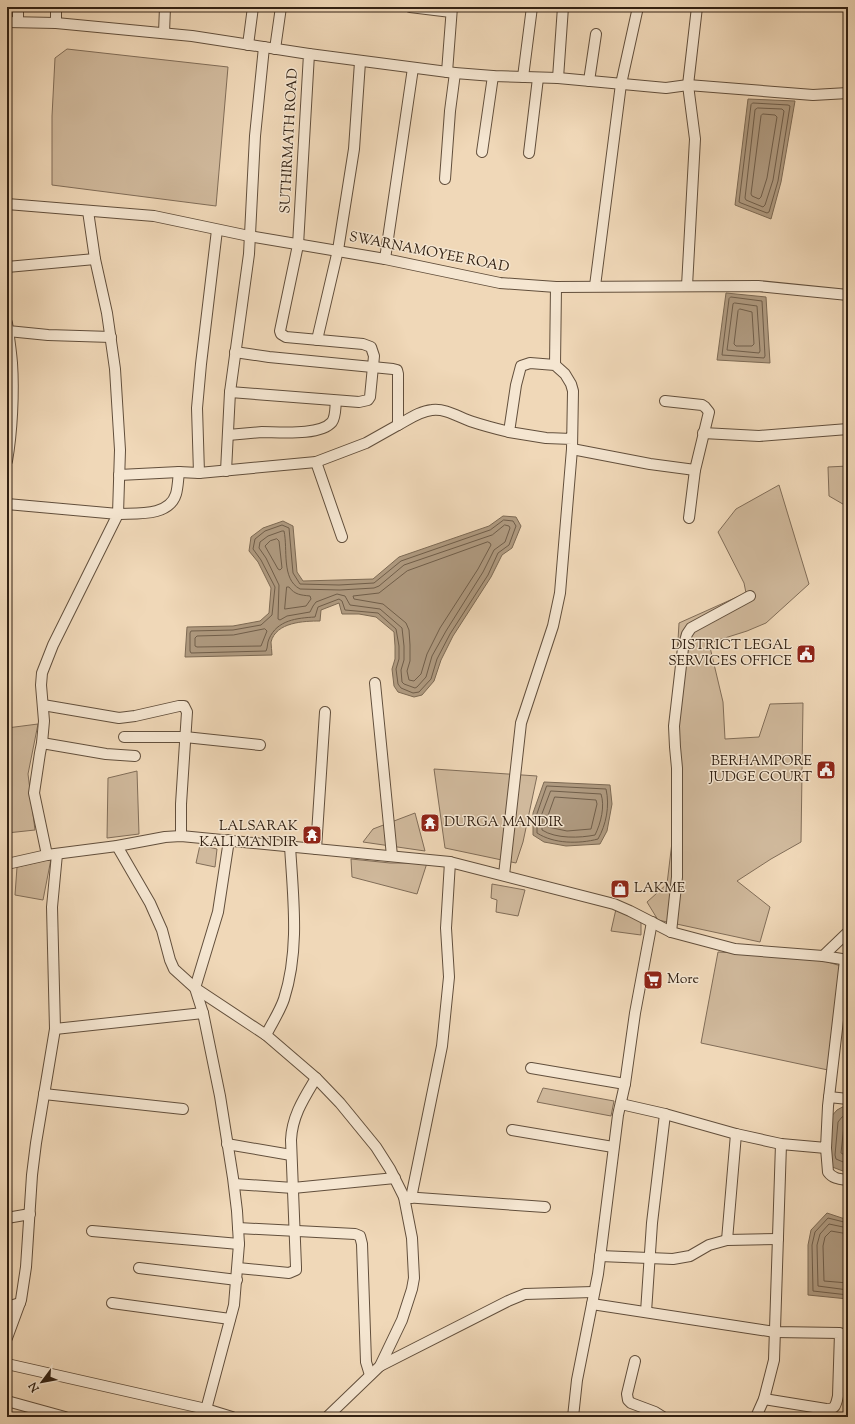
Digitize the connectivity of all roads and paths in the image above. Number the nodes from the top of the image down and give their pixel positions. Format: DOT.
graph roads {
  1 [pos="18,7"];
  2 [pos="56,7"];
  3 [pos="165,7"];
  4 [pos="253,7"];
  5 [pos="281,7"];
  6 [pos="410,7"];
  7 [pos="532,7"];
  8 [pos="563,7"];
  9 [pos="638,7"];
  10 [pos="698,7"];
  11 [pos="452,10"];
  12 [pos="7,22"];
  13 [pos="18,22"];
  14 [pos="56,23"];
  15 [pos="164,33"];
  16 [pos="596,34"];
  17 [pos="248,45"];
  18 [pos="264,47"];
  19 [pos="276,49"];
  20 [pos="309,54"];
  21 [pos="360,62"];
  22 [pos="413,68"];
  23 [pos="451,73"];
  24 [pos="493,76"];
  25 [pos="523,77"];
  26 [pos="538,78"];
  27 [pos="558,78"];
  28 [pos="589,81"];
  29 [pos="621,84"];
  30 [pos="688,85"];
  31 [pos="848,93"];
  32 [pos="482,152"];
  33 [pos="529,153"];
  34 [pos="445,179"];
  35 [pos="7,204"];
  36 [pos="88,211"];
  37 [pos="218,230"];
  38 [pos="249,236"];
  39 [pos="298,244"];
  40 [pos="338,250"];
  41 [pos="95,259"];
  42 [pos="385,259"];
  43 [pos="7,267"];
  44 [pos="595,286"];
  45 [pos="687,286"];
  46 [pos="556,287"];
  47 [pos="848,295"];
  48 [pos="7,327"];
  49 [pos="111,337"];
  50 [pos="317,340"];
  51 [pos="235,352"];
  52 [pos="555,365"];
  53 [pos="374,366"];
  54 [pos="230,392"];
  55 [pos="336,401"];
  56 [pos="665,401"];
  57 [pos="398,425"];
  58 [pos="848,430"];
  59 [pos="509,432"];
  60 [pos="703,433"];
  61 [pos="228,436"];
  62 [pos="572,444"];
  63 [pos="7,461"];
  64 [pos="316,462"];
  65 [pos="226,470"];
  66 [pos="695,470"];
  67 [pos="179,472"];
  68 [pos="199,473"];
  69 [pos="119,475"];
  70 [pos="7,504"];
  71 [pos="118,514"];
  72 [pos="689,518"];
  73 [pos="342,537"];
  74 [pos="750,596"];
  75 [pos="375,683"];
  76 [pos="43,705"];
  77 [pos="325,712"];
  78 [pos="124,737"];
  79 [pos="185,737"];
  80 [pos="42,743"];
  81 [pos="260,745"];
  82 [pos="135,756"];
  83 [pos="181,836"];
  84 [pos="229,840"];
  85 [pos="117,846"];
  86 [pos="290,846"];
  87 [pos="316,849"];
  88 [pos="52,854"];
  89 [pos="392,856"];
  90 [pos="450,862"];
  91 [pos="7,864"];
  92 [pos="504,875"];
  93 [pos="652,922"];
  94 [pos="671,932"];
  95 [pos="848,932"];
  96 [pos="823,956"];
  97 [pos="846,960"];
  98 [pos="195,988"];
  99 [pos="203,1013"];
  100 [pos="55,1029"];
  101 [pos="266,1035"];
  102 [pos="531,1068"];
  103 [pos="316,1078"];
  104 [pos="626,1084"];
  105 [pos="44,1094"];
  106 [pos="829,1097"];
  107 [pos="848,1099"];
  108 [pos="621,1104"];
  109 [pos="183,1109"];
  110 [pos="665,1114"];
  111 [pos="512,1130"];
  112 [pos="736,1134"];
  113 [pos="227,1144"];
  114 [pos="781,1144"];
  115 [pos="613,1147"];
  116 [pos="826,1148"];
  117 [pos="292,1155"];
  118 [pos="395,1178"];
  119 [pos="848,1180"];
  120 [pos="234,1184"];
  121 [pos="293,1188"];
  122 [pos="408,1197"];
  123 [pos="545,1207"];
  124 [pos="30,1214"];
  125 [pos="7,1218"];
  126 [pos="238,1228"];
  127 [pos="92,1231"];
  128 [pos="295,1232"];
  129 [pos="778,1239"];
  130 [pos="727,1240"];
  131 [pos="239,1244"];
  132 [pos="600,1256"];
  133 [pos="650,1258"];
  134 [pos="139,1268"];
  135 [pos="238,1268"];
  136 [pos="236,1280"];
  137 [pos="593,1292"];
  138 [pos="20,1303"];
  139 [pos="112,1303"];
  140 [pos="592,1304"];
  141 [pos="7,1307"];
  142 [pos="646,1312"];
  143 [pos="230,1318"];
  144 [pos="775,1332"];
  145 [pos="7,1338"];
  146 [pos="635,1361"];
  147 [pos="7,1364"];
  148 [pos="380,1366"];
  149 [pos="370,1375"];
  150 [pos="764,1400"];
  151 [pos="7,1401"];
  152 [pos="205,1413"];
  153 [pos="66,1417"];
  154 [pos="232,1417"];
  155 [pos="327,1417"];
  156 [pos="573,1417"];
  157 [pos="663,1417"];
  158 [pos="756,1417"];
  1 -- 13 [label="street"];
  2 -- 14 [label="street"];
  3 -- 15 [label="street"];
  4 -- 17 [label="street"];
  5 -- 19 [label="street"];
  6 -- 11 [label="street"];
  7 -- 25 [label="street"];
  8 -- 27 [label="street"];
  9 -- 29 [label="street"];
  10 -- 30 [label="street"];
  11 -- 23 [label="street"];
  12 -- 13 [label="street, SUTHIRMATH ROAD"];
  13 -- 14 [label="street, SUTHIRMATH ROAD"];
  14 -- 15 [label="street, SUTHIRMATH ROAD"];
  15 -- 17 [label="street, SUTHIRMATH ROAD"];
  16 -- 28 [label="street"];
  17 -- 18 [label="street, SUTHIRMATH ROAD"];
  18 -- 19 [label="street, SUTHIRMATH ROAD"];
  18 -- 38 [label="street"];
  19 -- 20 [label="street, SUTHIRMATH ROAD"];
  20 -- 21 [label="street"];
  20 -- 39 [label="street, SUTHIRMATH ROAD"];
  21 -- 22 [label="street"];
  21 -- 40 [label="street"];
  22 -- 23 [label="street"];
  22 -- 42 [label="street"];
  23 -- 24 [label="street"];
  23 -- 34 [label="street"];
  24 -- 25 [label="street"];
  24 -- 32 [label="street"];
  25 -- 26 [label="street"];
  26 -- 27 [label="street"];
  26 -- 33 [label="street"];
  27 -- 28 [label="street"];
  28 -- 29 [label="street"];
  29 -- 30 [label="street"];
  29 -- 44 [label="street"];
  30 -- 31 [label="street"];
  30 -- 45 [label="street"];
  35 -- 36 [label="street, SWARNAMOYEE ROAD"];
  36 -- 37 [label="street, SWARNAMOYEE ROAD"];
  36 -- 41 [label="street"];
  37 -- 38 [label="street, SWARNAMOYEE ROAD"];
  37 -- 68 [label="street"];
  38 -- 39 [label="street, SWARNAMOYEE ROAD"];
  38 -- 51 [label="street"];
  39 -- 40 [label="street, SWARNAMOYEE ROAD"];
  39 -- 50 [label="street, SUTHIRMATH ROAD"];
  40 -- 42 [label="street, SWARNAMOYEE ROAD"];
  40 -- 50 [label="street"];
  41 -- 43 [label="street"];
  41 -- 49 [label="street"];
  42 -- 46 [label="street, SWARNAMOYEE ROAD"];
  44 -- 45 [label="street, SWARNAMOYEE ROAD"];
  44 -- 46 [label="street, SWARNAMOYEE ROAD"];
  45 -- 47 [label="street, SWARNAMOYEE ROAD"];
  46 -- 52 [label="street"];
  48 -- 49 [label="street"];
  48 -- 63 [label="street"];
  49 -- 69 [label="street"];
  50 -- 53 [label="street"];
  51 -- 53 [label="street"];
  51 -- 54 [label="street"];
  52 -- 59 [label="street"];
  52 -- 62 [label="street"];
  53 -- 55 [label="street"];
  53 -- 57 [label="street"];
  54 -- 55 [label="street"];
  54 -- 61 [label="street"];
  55 -- 61 [label="street"];
  56 -- 60 [label="street"];
  57 -- 59 [label="street"];
  57 -- 64 [label="street"];
  58 -- 60 [label="street"];
  59 -- 62 [label="street"];
  60 -- 66 [label="street"];
  61 -- 65 [label="street"];
  62 -- 66 [label="street"];
  62 -- 92 [label="street"];
  64 -- 65 [label="street"];
  64 -- 73 [label="street"];
  65 -- 68 [label="street"];
  66 -- 72 [label="street"];
  67 -- 68 [label="street"];
  67 -- 69 [label="street"];
  67 -- 71 [label="street"];
  69 -- 71 [label="street"];
  70 -- 71 [label="street"];
  71 -- 76 [label="street"];
  74 -- 94 [label="street"];
  75 -- 89 [label="street"];
  76 -- 79 [label="street"];
  76 -- 80 [label="street"];
  77 -- 87 [label="street"];
  78 -- 79 [label="street"];
  79 -- 81 [label="street"];
  79 -- 83 [label="street"];
  80 -- 82 [label="street"];
  80 -- 88 [label="street"];
  83 -- 84 [label="street"];
  83 -- 85 [label="street"];
  84 -- 86 [label="street"];
  84 -- 98 [label="street"];
  85 -- 88 [label="street"];
  85 -- 98 [label="street"];
  86 -- 87 [label="street"];
  86 -- 101 [label="street"];
  87 -- 89 [label="street"];
  88 -- 91 [label="street"];
  88 -- 100 [label="street"];
  89 -- 90 [label="street"];
  90 -- 92 [label="street"];
  90 -- 122 [label="street"];
  92 -- 93 [label="street"];
  93 -- 94 [label="street"];
  93 -- 104 [label="street"];
  94 -- 96 [label="street"];
  95 -- 96 [label="street"];
  96 -- 97 [label="street"];
  97 -- 106 [label="street"];
  98 -- 99 [label="street"];
  98 -- 101 [label="street"];
  99 -- 100 [label="street"];
  99 -- 113 [label="street"];
  100 -- 105 [label="street"];
  101 -- 103 [label="street"];
  102 -- 104 [label="street"];
  103 -- 117 [label="street"];
  103 -- 118 [label="street"];
  104 -- 108 [label="street"];
  105 -- 109 [label="street"];
  105 -- 124 [label="street"];
  106 -- 107 [label="street"];
  106 -- 116 [label="street"];
  108 -- 110 [label="street"];
  108 -- 115 [label="street"];
  110 -- 112 [label="street"];
  110 -- 133 [label="street"];
  111 -- 115 [label="street"];
  112 -- 114 [label="street"];
  112 -- 130 [label="street"];
  113 -- 117 [label="street"];
  113 -- 120 [label="street"];
  114 -- 116 [label="street"];
  114 -- 129 [label="street"];
  115 -- 132 [label="street"];
  116 -- 119 [label="street"];
  117 -- 121 [label="street"];
  118 -- 121 [label="street"];
  118 -- 122 [label="street"];
  120 -- 121 [label="street"];
  120 -- 126 [label="street"];
  121 -- 128 [label="street"];
  122 -- 123 [label="street"];
  122 -- 148 [label="street"];
  124 -- 125 [label="street"];
  124 -- 138 [label="street"];
  126 -- 128 [label="street"];
  126 -- 131 [label="street"];
  127 -- 131 [label="street"];
  128 -- 135 [label="street"];
  128 -- 149 [label="street"];
  129 -- 130 [label="street"];
  129 -- 144 [label="street"];
  130 -- 133 [label="street"];
  131 -- 135 [label="street"];
  132 -- 133 [label="street"];
  132 -- 137 [label="street"];
  133 -- 142 [label="street"];
  134 -- 136 [label="street"];
  135 -- 136 [label="street"];
  136 -- 143 [label="street"];
  137 -- 140 [label="street"];
  137 -- 148 [label="street"];
  138 -- 141 [label="street"];
  138 -- 145 [label="street"];
  139 -- 143 [label="street"];
  140 -- 142 [label="street"];
  140 -- 156 [label="street"];
  142 -- 144 [label="street"];
  143 -- 152 [label="street"];
  144 -- 150 [label="street"];
  144 -- 150 [label="street"];
  146 -- 157 [label="street"];
  147 -- 152 [label="street"];
  148 -- 149 [label="street"];
  149 -- 155 [label="street"];
  150 -- 158 [label="street"];
  151 -- 153 [label="street"];
  152 -- 154 [label="street"];
}
